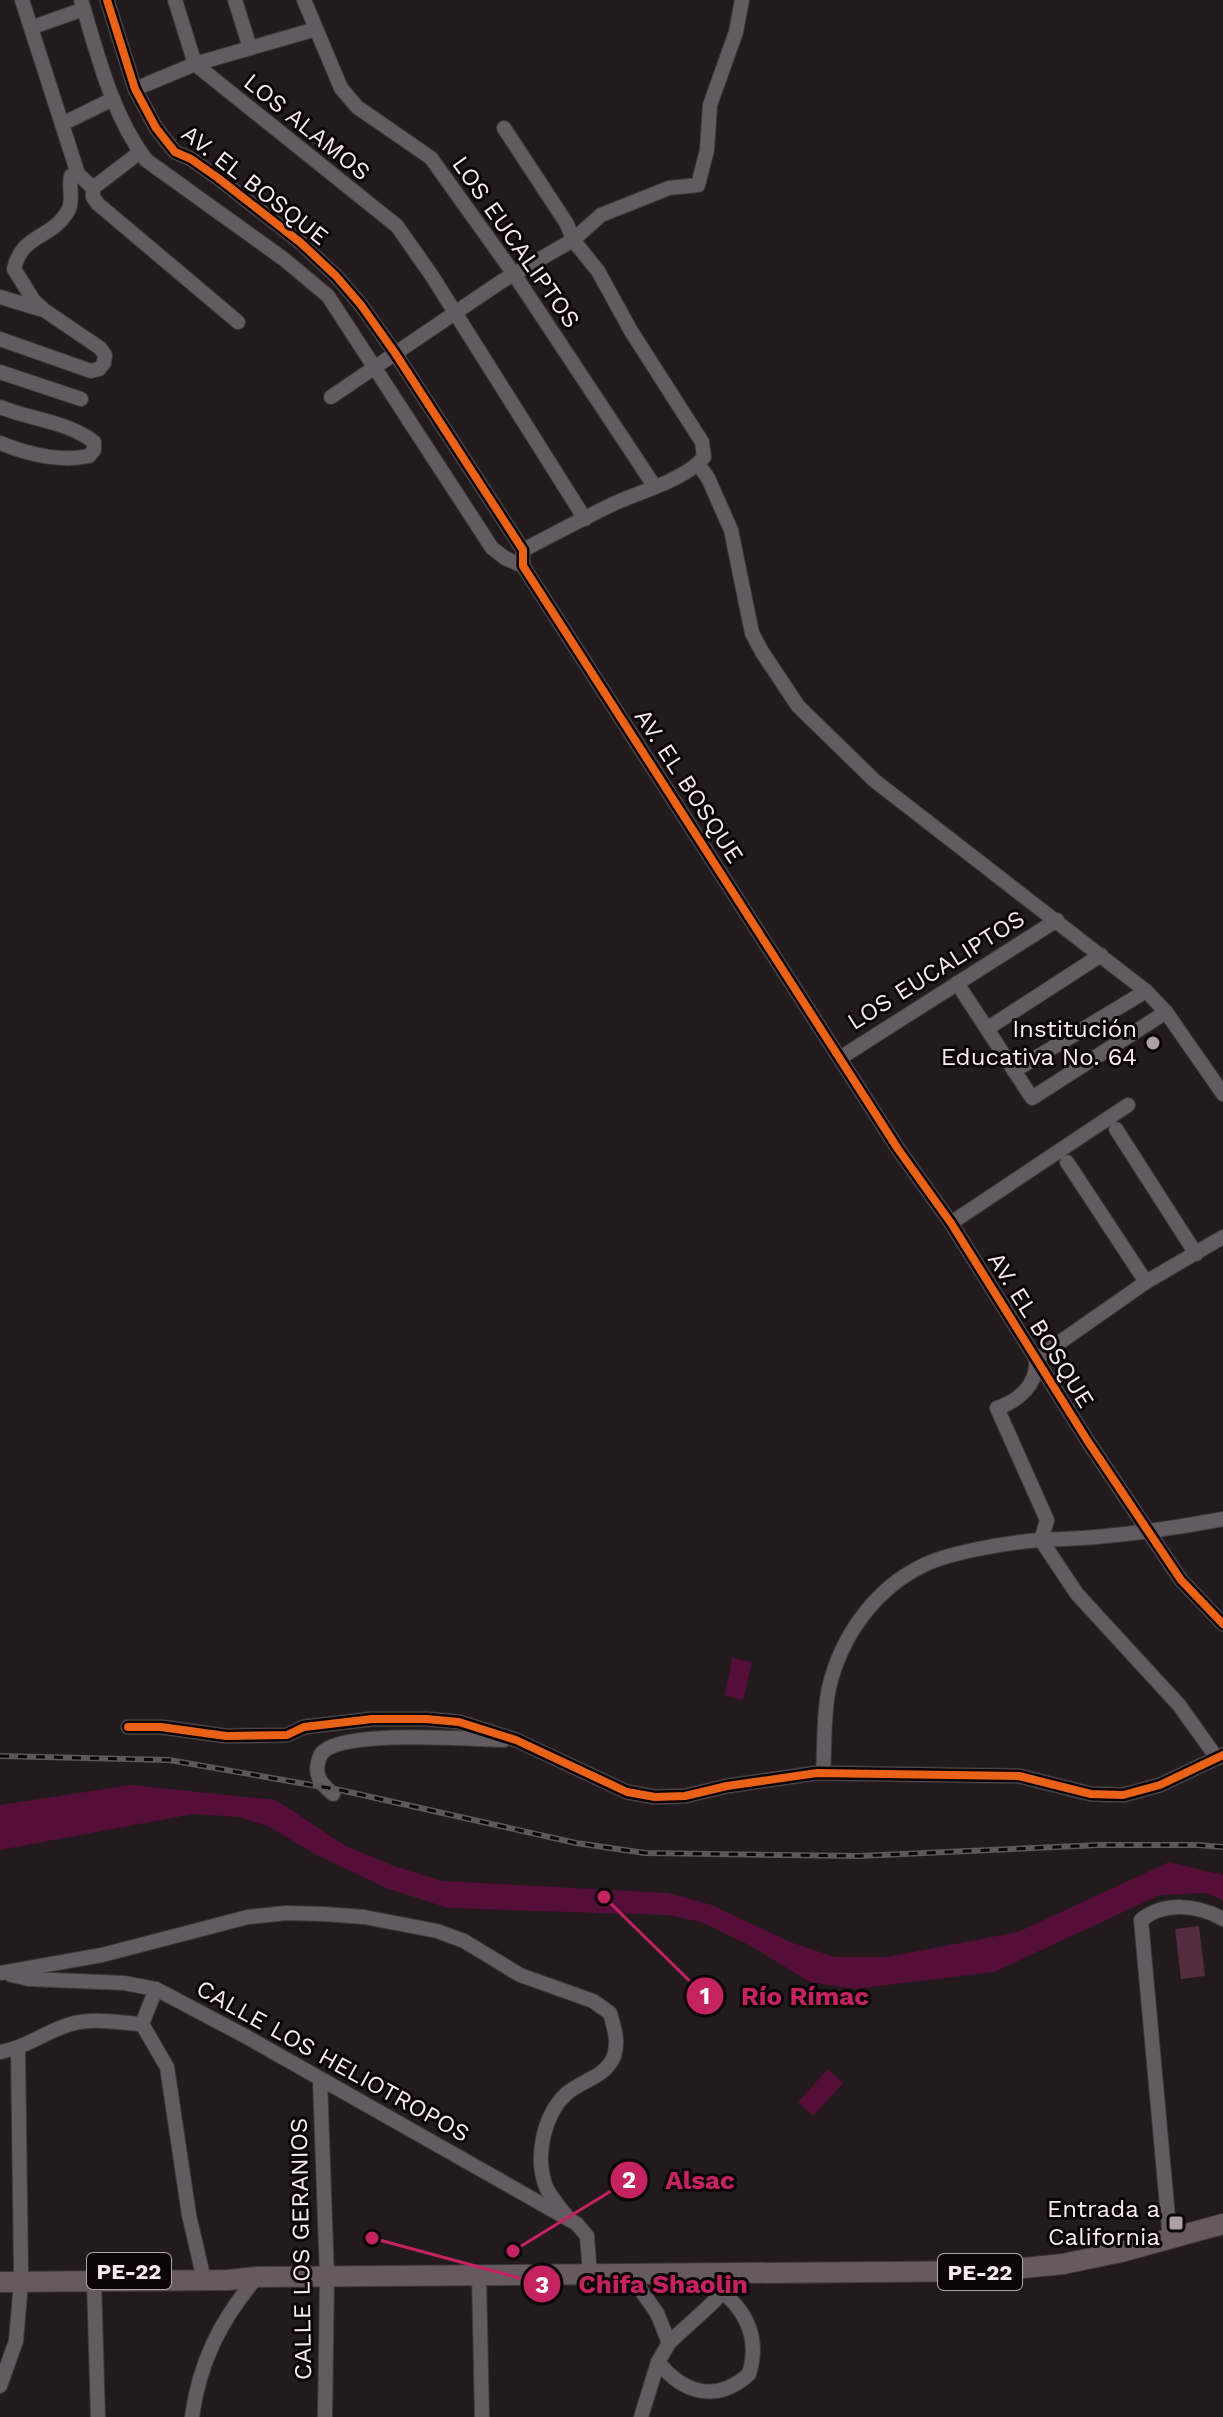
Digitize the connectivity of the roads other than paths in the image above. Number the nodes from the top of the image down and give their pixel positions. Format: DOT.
graph roads {
  1 [pos="22,0"];
  2 [pos="107,0"];
  3 [pos="175,0"];
  4 [pos="235,0"];
  5 [pos="304,0"];
  6 [pos="742,0"];
  7 [pos="82,5"];
  8 [pos="33,27"];
  9 [pos="316,29"];
  10 [pos="250,48"];
  11 [pos="195,64"];
  12 [pos="135,89"];
  13 [pos="113,99"];
  14 [pos="62,124"];
  15 [pos="504,128"];
  16 [pos="140,152"];
  17 [pos="78,174"];
  18 [pos="93,188"];
  19 [pos="573,240"];
  20 [pos="514,274"];
  21 [pos="0,297"];
  22 [pos="44,310"];
  23 [pos="454,314"];
  24 [pos="238,322"];
  25 [pos="0,339"];
  26 [pos="395,353"];
  27 [pos="374,367"];
  28 [pos="0,372"];
  29 [pos="331,397"];
  30 [pos="81,399"];
  31 [pos="0,407"];
  32 [pos="0,443"];
  33 [pos="698,464"];
  34 [pos="655,487"];
  35 [pos="585,519"];
  36 [pos="523,550"];
  37 [pos="523,566"];
  38 [pos="1057,920"];
  39 [pos="1101,955"];
  40 [pos="957,983"];
  41 [pos="1146,991"];
  42 [pos="1166,1012"];
  43 [pos="988,1028"];
  44 [pos="840,1058"];
  45 [pos="1014,1071"];
  46 [pos="1223,1094"];
  47 [pos="1128,1105"];
  48 [pos="1116,1129"];
  49 [pos="1067,1162"];
  50 [pos="951,1223"];
  51 [pos="1223,1237"];
  52 [pos="1196,1254"];
  53 [pos="1146,1282"];
  54 [pos="1037,1363"];
  55 [pos="1223,1519"];
  56 [pos="1150,1532"];
  57 [pos="1041,1540"];
  58 [pos="1223,1624"];
  59 [pos="128,1727"];
  60 [pos="516,1740"];
  61 [pos="1220,1756"];
  62 [pos="823,1773"];
  63 [pos="333,1794"];
  64 [pos="1223,1919"];
  65 [pos="0,1973"];
  66 [pos="156,1989"];
  67 [pos="142,2024"];
  68 [pos="18,2049"];
  69 [pos="0,2052"];
  70 [pos="320,2079"];
  71 [pos="568,2218"];
  72 [pos="1223,2224"];
  73 [pos="1170,2239"];
  74 [pos="202,2271"];
  75 [pos="731,2274"];
  76 [pos="590,2275"];
  77 [pos="616,2275"];
  78 [pos="479,2276"];
  79 [pos="10,2277"];
  80 [pos="257,2277"];
  81 [pos="327,2277"];
  82 [pos="94,2281"];
  83 [pos="724,2293"];
  84 [pos="669,2343"];
  85 [pos="658,2362"];
  86 [pos="0,2386"];
  87 [pos="98,2417"];
  88 [pos="192,2417"];
  89 [pos="325,2417"];
  90 [pos="482,2417"];
  91 [pos="641,2417"];
  1 -- 8 [label="street"];
  2 -- 12 [label="street, AV. EL BOSQUE"];
  3 -- 11 [label="street"];
  4 -- 10 [label="street"];
  5 -- 9 [label="street, LOS EUCALIPTOS"];
  6 -- 19 [label="street"];
  7 -- 8 [label="street"];
  7 -- 13 [label="street, AV. EL BOSQUE"];
  8 -- 14 [label="street"];
  9 -- 10 [label="street"];
  9 -- 20 [label="street, LOS EUCALIPTOS"];
  10 -- 11 [label="street"];
  11 -- 12 [label="street"];
  11 -- 23 [label="street, LOS ALAMOS"];
  12 -- 26 [label="street, AV. EL BOSQUE"];
  13 -- 14 [label="street"];
  13 -- 16 [label="street, AV. EL BOSQUE"];
  14 -- 17 [label="street"];
  15 -- 19 [label="street"];
  16 -- 18 [label="street"];
  16 -- 27 [label="street, AV. EL BOSQUE"];
  17 -- 18 [label="street"];
  17 -- 22 [label="street"];
  18 -- 24 [label="street"];
  19 -- 20 [label="street"];
  19 -- 33 [label="street"];
  20 -- 23 [label="street"];
  20 -- 34 [label="street, LOS EUCALIPTOS"];
  21 -- 22 [label="street"];
  22 -- 25 [label="street"];
  23 -- 26 [label="street"];
  23 -- 35 [label="street, LOS ALAMOS"];
  26 -- 27 [label="street"];
  26 -- 36 [label="street, AV. EL BOSQUE"];
  27 -- 29 [label="street"];
  27 -- 37 [label="street, AV. EL BOSQUE"];
  28 -- 30 [label="street"];
  31 -- 32 [label="street"];
  33 -- 34 [label="street"];
  33 -- 38 [label="street"];
  34 -- 35 [label="street"];
  35 -- 36 [label="street"];
  36 -- 37 [label="street"];
  37 -- 44 [label="street, AV. EL BOSQUE"];
  38 -- 39 [label="street"];
  38 -- 40 [label="street, LOS EUCALIPTOS"];
  39 -- 41 [label="street"];
  39 -- 43 [label="street"];
  40 -- 43 [label="street"];
  40 -- 44 [label="street, LOS EUCALIPTOS"];
  41 -- 42 [label="street"];
  41 -- 45 [label="street"];
  42 -- 45 [label="street"];
  42 -- 46 [label="street"];
  43 -- 45 [label="street"];
  44 -- 50 [label="street, AV. EL BOSQUE"];
  47 -- 50 [label="street"];
  48 -- 52 [label="street"];
  49 -- 53 [label="street"];
  50 -- 54 [label="street, AV. EL BOSQUE"];
  51 -- 52 [label="street"];
  52 -- 53 [label="street"];
  53 -- 54 [label="street"];
  54 -- 56 [label="street, AV. EL BOSQUE"];
  54 -- 57 [label="street"];
  55 -- 56 [label="street"];
  56 -- 57 [label="street"];
  56 -- 58 [label="street, AV. EL BOSQUE"];
  57 -- 61 [label="street"];
  57 -- 62 [label="street"];
  59 -- 60 [label="street"];
  60 -- 62 [label="street"];
  60 -- 63 [label="street"];
  61 -- 62 [label="street"];
  64 -- 73 [label="street"];
  65 -- 66 [label="street, CALLE LOS HELIOTROPOS"];
  65 -- 71 [label="street"];
  66 -- 67 [label="street"];
  66 -- 70 [label="street, CALLE LOS HELIOTROPOS"];
  67 -- 68 [label="street"];
  67 -- 74 [label="street"];
  68 -- 69 [label="street"];
  68 -- 79 [label="street"];
  70 -- 71 [label="street, CALLE LOS HELIOTROPOS"];
  70 -- 81 [label="street, CALLE LOS GERANIOS"];
  71 -- 76 [label="street, CALLE LOS HELIOTROPOS"];
  72 -- 73 [label="highway, PE-22"];
  73 -- 75 [label="highway, PE-22"];
  74 -- 79 [label="highway, PE-22"];
  74 -- 80 [label="highway, PE-22"];
  75 -- 77 [label="highway, PE-22"];
  75 -- 83 [label="street"];
  76 -- 77 [label="highway, PE-22"];
  76 -- 78 [label="highway, PE-22"];
  77 -- 84 [label="street"];
  78 -- 81 [label="highway, PE-22"];
  78 -- 90 [label="street"];
  79 -- 82 [label="highway, PE-22"];
  79 -- 86 [label="street"];
  80 -- 81 [label="highway, PE-22"];
  80 -- 82 [label="highway, PE-22"];
  80 -- 88 [label="street"];
  81 -- 89 [label="street, CALLE LOS GERANIOS"];
  82 -- 87 [label="street"];
  83 -- 84 [label="street"];
  83 -- 85 [label="street"];
  84 -- 85 [label="street"];
  85 -- 91 [label="street"];
}
